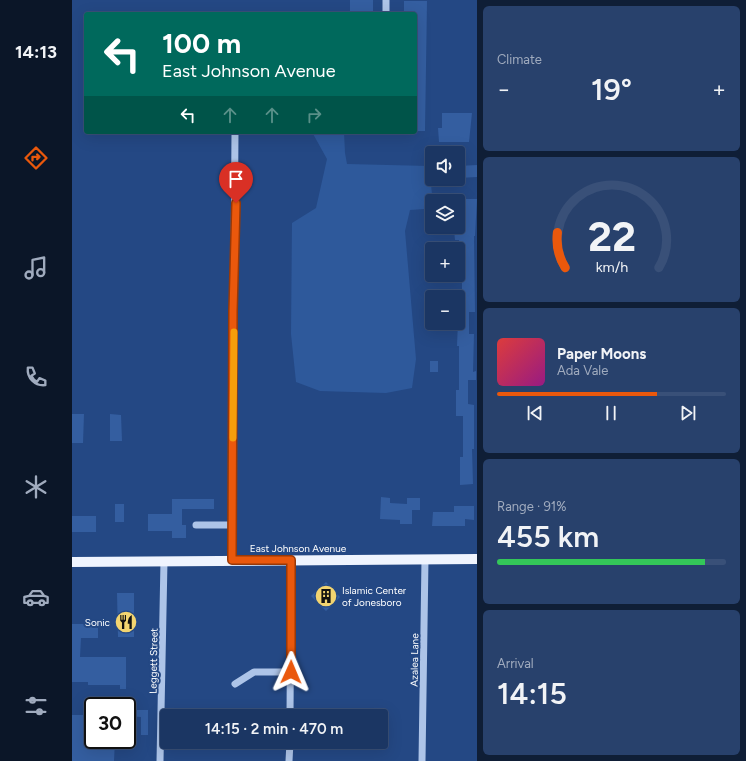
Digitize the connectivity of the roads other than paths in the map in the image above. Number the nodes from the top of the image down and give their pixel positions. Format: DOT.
graph roads {
  1 [pos="386,0"];
  2 [pos="386,12"];
  3 [pos="235,134"];
  4 [pos="196,525"];
  5 [pos="231,526"];
  6 [pos="425,559"];
  7 [pos="477,559"];
  8 [pos="232,560"];
  9 [pos="291,560"];
  10 [pos="164,561"];
  11 [pos="72,562"];
  12 [pos="291,672"];
  13 [pos="235,684"];
  14 [pos="290,709"];
  15 [pos="290,749"];
  16 [pos="160,761"];
  17 [pos="289,761"];
  18 [pos="422,761"];
  1 -- 2 [label="street"];
  3 -- 5 [label="street"];
  4 -- 5 [label="street"];
  5 -- 8 [label="street"];
  6 -- 7 [label="main road, East Johnson Avenue"];
  6 -- 9 [label="main road, East Johnson Avenue"];
  6 -- 18 [label="street, Azalea Lane"];
  8 -- 9 [label="main road, East Johnson Avenue"];
  8 -- 10 [label="main road, East Johnson Avenue"];
  9 -- 12 [label="street"];
  10 -- 11 [label="main road, East Johnson Avenue"];
  10 -- 16 [label="street, Leggett Street"];
  12 -- 13 [label="street"];
  12 -- 14 [label="street"];
  15 -- 17 [label="street"];
}
